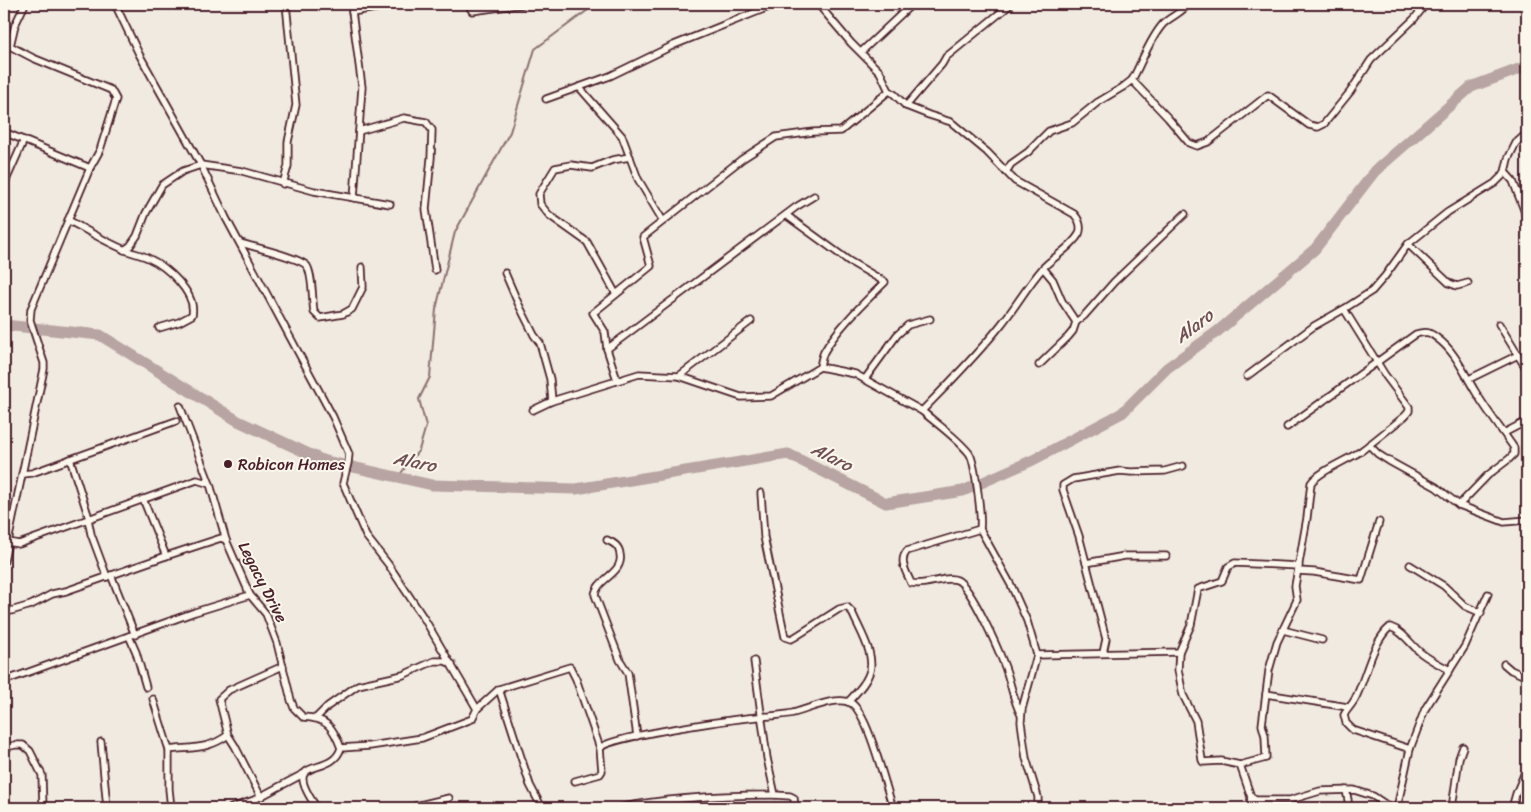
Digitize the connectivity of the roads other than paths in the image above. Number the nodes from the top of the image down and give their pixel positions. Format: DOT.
graph roads {
  1 [pos="26,4"];
  2 [pos="115,4"];
  3 [pos="286,4"];
  4 [pos="350,4"];
  5 [pos="399,4"];
  6 [pos="468,4"];
  7 [pos="523,4"];
  8 [pos="776,4"];
  9 [pos="818,4"];
  10 [pos="912,4"];
  11 [pos="1011,4"];
  12 [pos="1188,4"];
  13 [pos="1426,4"];
  14 [pos="352,12"];
  15 [pos="7,45"];
  16 [pos="861,52"];
  17 [pos="1132,80"];
  18 [pos="579,87"];
  19 [pos="889,91"];
  20 [pos="546,99"];
  21 [pos="906,106"];
  22 [pos="359,131"];
  23 [pos="4,132"];
  24 [pos="1527,133"];
  25 [pos="24,140"];
  26 [pos="630,157"];
  27 [pos="201,165"];
  28 [pos="90,168"];
  29 [pos="1006,172"];
  30 [pos="1505,172"];
  31 [pos="283,184"];
  32 [pos="4,185"];
  33 [pos="1527,190"];
  34 [pos="1518,194"];
  35 [pos="814,196"];
  36 [pos="354,198"];
  37 [pos="390,204"];
  38 [pos="1185,214"];
  39 [pos="786,215"];
  40 [pos="1527,218"];
  41 [pos="68,220"];
  42 [pos="663,221"];
  43 [pos="241,244"];
  44 [pos="1408,244"];
  45 [pos="124,250"];
  46 [pos="362,267"];
  47 [pos="1043,268"];
  48 [pos="435,270"];
  49 [pos="505,273"];
  50 [pos="1468,283"];
  51 [pos="616,294"];
  52 [pos="1344,310"];
  53 [pos="930,319"];
  54 [pos="752,321"];
  55 [pos="1076,322"];
  56 [pos="1499,324"];
  57 [pos="159,328"];
  58 [pos="607,349"];
  59 [pos="1518,355"];
  60 [pos="1378,362"];
  61 [pos="1039,365"];
  62 [pos="820,367"];
  63 [pos="1527,370"];
  64 [pos="679,376"];
  65 [pos="1246,376"];
  66 [pos="865,379"];
  67 [pos="1469,379"];
  68 [pos="617,380"];
  69 [pos="552,401"];
  70 [pos="180,406"];
  71 [pos="533,410"];
  72 [pos="922,411"];
  73 [pos="1527,421"];
  74 [pos="176,422"];
  75 [pos="1287,427"];
  76 [pos="1504,433"];
  77 [pos="1369,445"];
  78 [pos="70,459"];
  79 [pos="1183,466"];
  80 [pos="22,474"];
  81 [pos="210,484"];
  82 [pos="761,493"];
  83 [pos="143,499"];
  84 [pos="1459,505"];
  85 [pos="88,518"];
  86 [pos="1527,520"];
  87 [pos="1379,522"];
  88 [pos="980,529"];
  89 [pos="226,540"];
  90 [pos="608,540"];
  91 [pos="8,542"];
  92 [pos="166,556"];
  93 [pos="1166,556"];
  94 [pos="4,561"];
  95 [pos="1086,563"];
  96 [pos="1410,566"];
  97 [pos="1299,569"];
  98 [pos="109,576"];
  99 [pos="1488,594"];
  100 [pos="250,595"];
  101 [pos="4,612"];
  102 [pos="1481,613"];
  103 [pos="1283,630"];
  104 [pos="132,635"];
  105 [pos="1322,640"];
  106 [pos="1180,652"];
  107 [pos="1103,653"];
  108 [pos="1037,655"];
  109 [pos="754,661"];
  110 [pos="452,664"];
  111 [pos="1504,664"];
  112 [pos="283,666"];
  113 [pos="1450,670"];
  114 [pos="1527,677"];
  115 [pos="4,681"];
  116 [pos="146,687"];
  117 [pos="499,689"];
  118 [pos="1266,694"];
  119 [pos="153,699"];
  120 [pos="848,702"];
  121 [pos="1348,708"];
  122 [pos="478,709"];
  123 [pos="1021,715"];
  124 [pos="763,716"];
  125 [pos="316,718"];
  126 [pos="228,735"];
  127 [pos="637,736"];
  128 [pos="101,742"];
  129 [pos="4,745"];
  130 [pos="1463,747"];
  131 [pos="341,748"];
  132 [pos="600,748"];
  133 [pos="1410,749"];
  134 [pos="169,750"];
  135 [pos="1240,765"];
  136 [pos="1527,767"];
  137 [pos="303,774"];
  138 [pos="575,781"];
  139 [pos="1346,790"];
  140 [pos="775,795"];
  141 [pos="260,796"];
  142 [pos="450,798"];
  143 [pos="1254,798"];
  144 [pos="643,806"];
  145 [pos="1251,806"];
  146 [pos="43,808"];
  147 [pos="107,808"];
  148 [pos="171,808"];
  149 [pos="231,808"];
  150 [pos="317,808"];
  151 [pos="407,808"];
  152 [pos="542,808"];
  153 [pos="619,808"];
  154 [pos="795,808"];
  155 [pos="893,808"];
  156 [pos="1038,808"];
  157 [pos="1348,808"];
  158 [pos="1391,808"];
  159 [pos="1397,808"];
  160 [pos="1452,808"];
  161 [pos="1512,808"];
  1 -- 15 [label="street"];
  2 -- 27 [label="street"];
  3 -- 31 [label="street"];
  4 -- 14 [label="street"];
  5 -- 14 [label="street"];
  6 -- 7 [label="street"];
  8 -- 18 [label="street"];
  9 -- 16 [label="street"];
  10 -- 16 [label="street"];
  11 -- 21 [label="street"];
  12 -- 17 [label="street"];
  13 -- 17 [label="street"];
  14 -- 22 [label="street"];
  15 -- 28 [label="street"];
  16 -- 19 [label="street"];
  17 -- 29 [label="street"];
  18 -- 20 [label="street"];
  18 -- 26 [label="street"];
  19 -- 21 [label="street"];
  19 -- 42 [label="street"];
  21 -- 29 [label="street"];
  22 -- 36 [label="street"];
  22 -- 48 [label="street"];
  23 -- 25 [label="street"];
  24 -- 30 [label="street"];
  25 -- 28 [label="street"];
  25 -- 32 [label="street"];
  26 -- 42 [label="street"];
  26 -- 51 [label="street"];
  27 -- 31 [label="street"];
  27 -- 43 [label="street"];
  27 -- 45 [label="street"];
  28 -- 41 [label="street"];
  29 -- 47 [label="street"];
  30 -- 34 [label="street"];
  30 -- 44 [label="street"];
  31 -- 36 [label="street"];
  33 -- 34 [label="street"];
  34 -- 40 [label="street"];
  35 -- 39 [label="street"];
  36 -- 37 [label="street"];
  38 -- 55 [label="street"];
  39 -- 58 [label="street"];
  39 -- 62 [label="street"];
  41 -- 45 [label="street"];
  41 -- 80 [label="street"];
  42 -- 51 [label="street"];
  43 -- 46 [label="street"];
  43 -- 110 [label="street"];
  44 -- 50 [label="street"];
  44 -- 52 [label="street"];
  45 -- 57 [label="street"];
  47 -- 55 [label="street"];
  47 -- 72 [label="street"];
  49 -- 69 [label="street"];
  51 -- 58 [label="street"];
  52 -- 60 [label="street"];
  52 -- 65 [label="street"];
  53 -- 66 [label="street"];
  54 -- 64 [label="street"];
  55 -- 61 [label="street"];
  56 -- 59 [label="street"];
  58 -- 68 [label="street"];
  59 -- 63 [label="street"];
  59 -- 67 [label="street"];
  60 -- 67 [label="street"];
  60 -- 75 [label="street"];
  60 -- 77 [label="street"];
  62 -- 64 [label="street"];
  62 -- 66 [label="street"];
  64 -- 68 [label="street"];
  66 -- 72 [label="street"];
  67 -- 76 [label="street"];
  68 -- 69 [label="street"];
  69 -- 71 [label="street"];
  70 -- 81 [label="street, Legacy Drive"];
  72 -- 88 [label="street"];
  73 -- 76 [label="street"];
  74 -- 78 [label="street"];
  76 -- 84 [label="street"];
  77 -- 84 [label="street"];
  77 -- 97 [label="street"];
  78 -- 80 [label="street"];
  78 -- 85 [label="street"];
  79 -- 95 [label="street"];
  80 -- 91 [label="street"];
  81 -- 83 [label="street"];
  81 -- 89 [label="street, Legacy Drive"];
  82 -- 120 [label="street"];
  83 -- 85 [label="street"];
  83 -- 92 [label="street"];
  84 -- 86 [label="street"];
  85 -- 91 [label="street"];
  85 -- 98 [label="street"];
  87 -- 97 [label="street"];
  88 -- 108 [label="street"];
  88 -- 123 [label="street"];
  89 -- 92 [label="street"];
  89 -- 100 [label="street, Legacy Drive"];
  90 -- 127 [label="street"];
  91 -- 94 [label="street"];
  92 -- 98 [label="street"];
  93 -- 95 [label="street"];
  95 -- 107 [label="street"];
  96 -- 102 [label="street"];
  97 -- 103 [label="street"];
  97 -- 106 [label="street"];
  98 -- 101 [label="street"];
  98 -- 104 [label="street"];
  99 -- 102 [label="street"];
  100 -- 104 [label="street"];
  100 -- 112 [label="street, Legacy Drive"];
  102 -- 113 [label="street"];
  103 -- 105 [label="street"];
  103 -- 118 [label="street"];
  104 -- 115 [label="street"];
  104 -- 116 [label="street"];
  106 -- 107 [label="street"];
  106 -- 135 [label="street"];
  107 -- 108 [label="street"];
  108 -- 123 [label="street"];
  109 -- 124 [label="street"];
  110 -- 122 [label="street"];
  110 -- 125 [label="street"];
  111 -- 114 [label="street"];
  112 -- 125 [label="street, Legacy Drive"];
  112 -- 126 [label="street"];
  113 -- 121 [label="street"];
  113 -- 133 [label="street"];
  117 -- 122 [label="street"];
  117 -- 132 [label="street"];
  117 -- 152 [label="street"];
  118 -- 121 [label="street"];
  118 -- 135 [label="street"];
  119 -- 134 [label="street"];
  120 -- 124 [label="street"];
  120 -- 155 [label="street"];
  121 -- 133 [label="street"];
  122 -- 131 [label="street"];
  123 -- 156 [label="street"];
  124 -- 127 [label="street"];
  124 -- 140 [label="street"];
  125 -- 131 [label="street, Legacy Drive"];
  126 -- 134 [label="street"];
  126 -- 141 [label="street"];
  127 -- 132 [label="street"];
  128 -- 147 [label="street"];
  129 -- 146 [label="street"];
  130 -- 160 [label="street"];
  131 -- 137 [label="street"];
  132 -- 138 [label="street"];
  133 -- 159 [label="street"];
  134 -- 148 [label="street"];
  135 -- 143 [label="street"];
  136 -- 161 [label="street"];
  137 -- 141 [label="street"];
  137 -- 150 [label="street"];
  139 -- 143 [label="street"];
  139 -- 157 [label="street"];
  139 -- 158 [label="street"];
  140 -- 144 [label="street"];
  140 -- 154 [label="street"];
  141 -- 149 [label="street"];
  142 -- 151 [label="street"];
  143 -- 145 [label="street"];
  144 -- 153 [label="street"];
}
